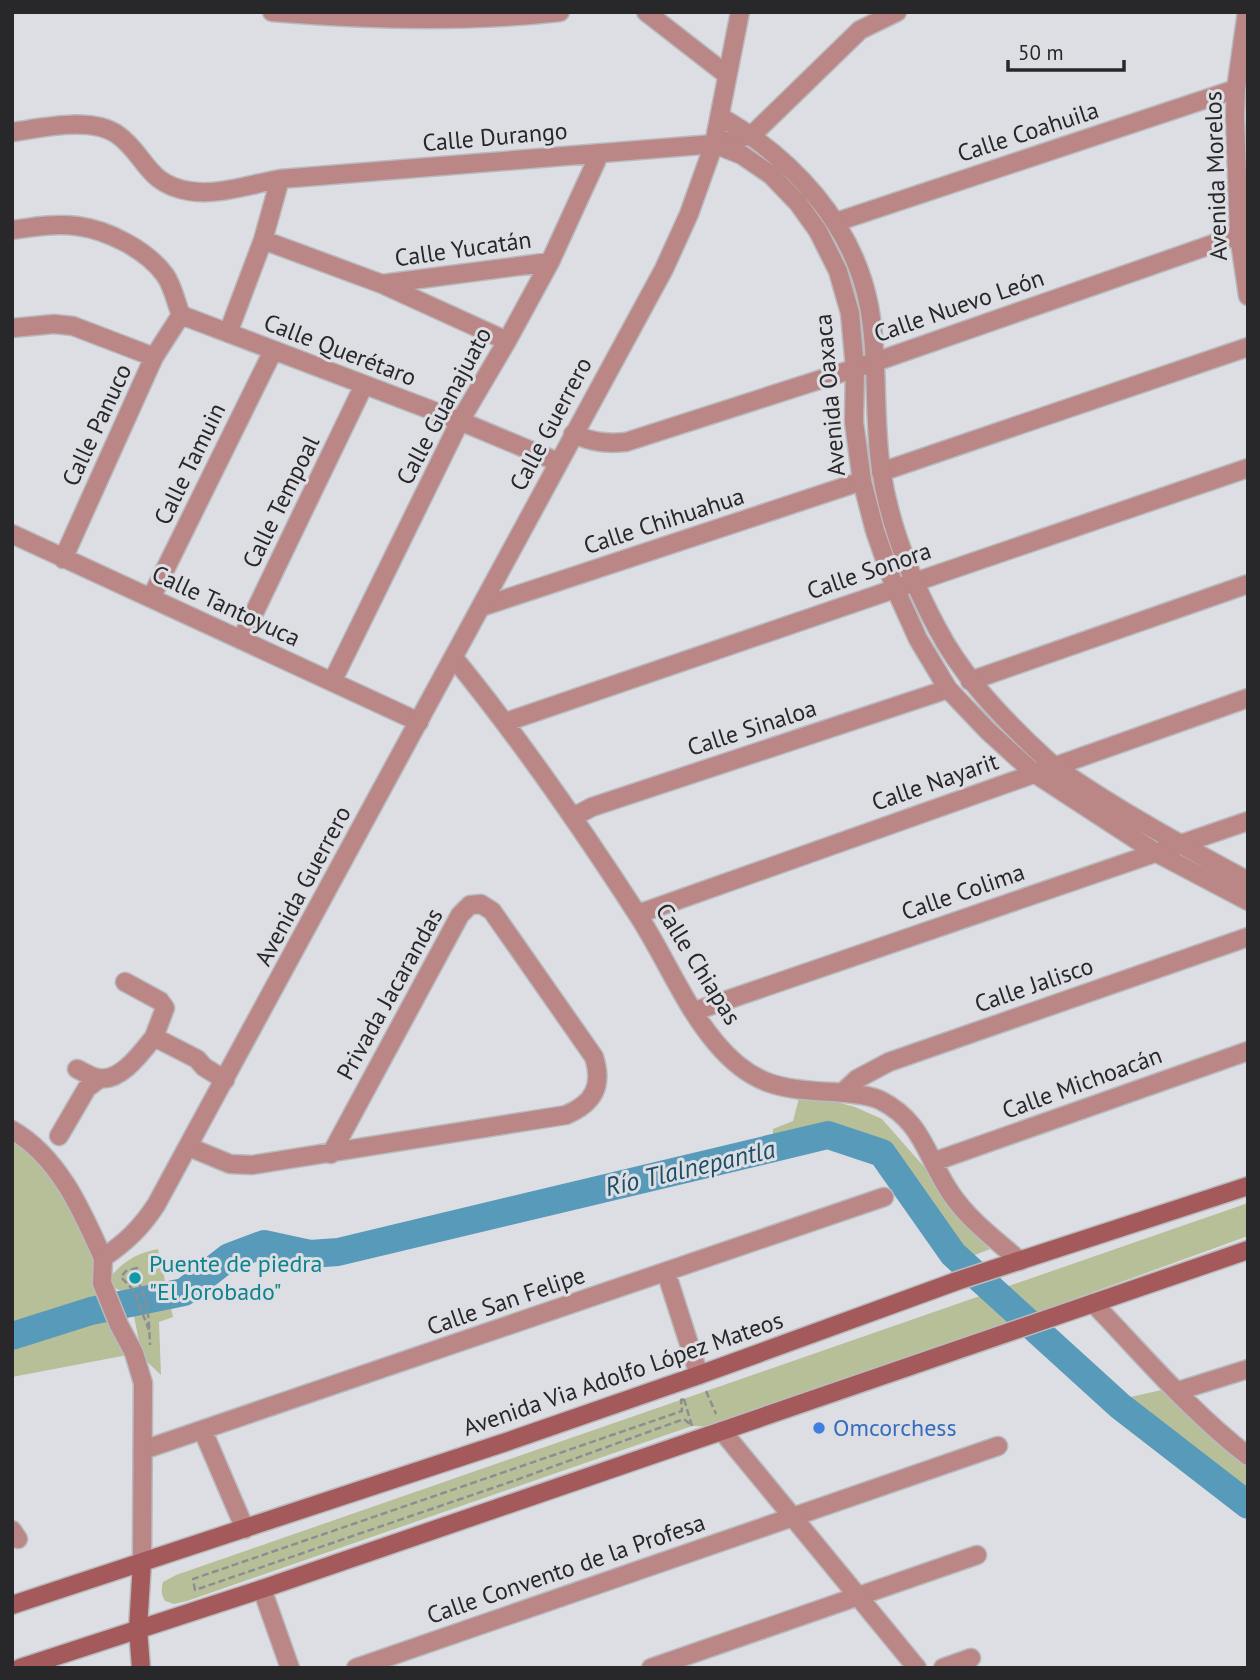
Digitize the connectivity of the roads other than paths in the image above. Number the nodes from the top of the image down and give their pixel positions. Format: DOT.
graph roads {
  1 [pos="272,12"];
  2 [pos="560,12"];
  3 [pos="646,12"];
  4 [pos="740,12"];
  5 [pos="897,12"];
  6 [pos="1247,12"];
  7 [pos="315,14"];
  8 [pos="727,75"];
  9 [pos="1236,89"];
  10 [pos="721,117"];
  11 [pos="12,132"];
  12 [pos="752,135"];
  13 [pos="714,144"];
  14 [pos="600,153"];
  15 [pos="280,179"];
  16 [pos="836,222"];
  17 [pos="12,230"];
  18 [pos="1239,235"];
  19 [pos="263,240"];
  20 [pos="550,262"];
  21 [pos="382,284"];
  22 [pos="1248,296"];
  23 [pos="181,316"];
  24 [pos="12,328"];
  25 [pos="228,333"];
  26 [pos="507,341"];
  27 [pos="1248,347"];
  28 [pos="273,351"];
  29 [pos="155,358"];
  30 [pos="875,362"];
  31 [pos="855,368"];
  32 [pos="365,385"];
  33 [pos="460,421"];
  34 [pos="573,434"];
  35 [pos="558,462"];
  36 [pos="1248,468"];
  37 [pos="881,471"];
  38 [pos="862,481"];
  39 [pos="12,534"];
  40 [pos="63,559"];
  41 [pos="914,581"];
  42 [pos="1248,584"];
  43 [pos="895,588"];
  44 [pos="151,598"];
  45 [pos="481,607"];
  46 [pos="242,640"];
  47 [pos="454,658"];
  48 [pos="970,681"];
  49 [pos="332,682"];
  50 [pos="948,689"];
  51 [pos="1248,698"];
  52 [pos="419,722"];
  53 [pos="506,722"];
  54 [pos="1055,767"];
  55 [pos="1034,774"];
  56 [pos="573,817"];
  57 [pos="1248,821"];
  58 [pos="1179,844"];
  59 [pos="1155,852"];
  60 [pos="1248,881"];
  61 [pos="1248,901"];
  62 [pos="638,914"];
  63 [pos="1248,937"];
  64 [pos="125,982"];
  65 [pos="695,1011"];
  66 [pos="154,1037"];
  67 [pos="1248,1051"];
  68 [pos="77,1069"];
  69 [pos="227,1077"];
  70 [pos="99,1079"];
  71 [pos="842,1093"];
  72 [pos="12,1130"];
  73 [pos="59,1136"];
  74 [pos="189,1147"];
  75 [pos="331,1154"];
  76 [pos="933,1162"];
  77 [pos="1248,1186"];
  78 [pos="884,1197"];
  79 [pos="1248,1250"];
  80 [pos="103,1258"];
  81 [pos="1020,1261"];
  82 [pos="666,1272"];
  83 [pos="1093,1303"];
  84 [pos="1248,1369"];
  85 [pos="699,1375"];
  86 [pos="1178,1391"];
  87 [pos="203,1431"];
  88 [pos="722,1431"];
  89 [pos="998,1446"];
  90 [pos="143,1450"];
  91 [pos="1248,1456"];
  92 [pos="792,1517"];
  93 [pos="244,1529"];
  94 [pos="977,1555"];
  95 [pos="142,1562"];
  96 [pos="262,1589"];
  97 [pos="857,1598"];
  98 [pos="12,1605"];
  99 [pos="138,1629"];
  100 [pos="971,1657"];
  101 [pos="20,1668"];
  102 [pos="141,1668"];
  103 [pos="290,1668"];
  104 [pos="356,1668"];
  105 [pos="651,1668"];
  106 [pos="917,1668"];
  107 [pos="943,1668"];
  1 -- 7 [label="street"];
  2 -- 7 [label="street"];
  3 -- 8 [label="street"];
  4 -- 8 [label="street, Calle Guerrero"];
  5 -- 12 [label="street"];
  6 -- 9 [label="street, Avenida Morelos"];
  8 -- 10 [label="street, Calle Guerrero"];
  9 -- 16 [label="street, Calle Coahuila"];
  9 -- 18 [label="street, Avenida Morelos"];
  10 -- 12 [label="street, Avenida Oaxaca"];
  10 -- 13 [label="street, Calle Guerrero"];
  11 -- 15 [label="street, Calle Durango"];
  12 -- 13 [label="street"];
  12 -- 16 [label="street, Avenida Oaxaca"];
  13 -- 14 [label="street, Calle Durango"];
  13 -- 31 [label="street, Avenida Oaxaca"];
  13 -- 34 [label="street, Calle Guerrero"];
  14 -- 15 [label="street, Calle Durango"];
  14 -- 20 [label="street, Calle Guanajuato"];
  15 -- 19 [label="street"];
  16 -- 30 [label="street, Avenida Oaxaca"];
  17 -- 23 [label="street"];
  18 -- 22 [label="street, Avenida Morelos"];
  18 -- 30 [label="street, Calle Nuevo León"];
  19 -- 21 [label="street, Calle Yucatán"];
  19 -- 25 [label="street"];
  20 -- 21 [label="street, Calle Yucatán"];
  20 -- 26 [label="street, Calle Guanajuato"];
  21 -- 26 [label="street, Calle Yucatán"];
  23 -- 25 [label="street, Calle Querétaro"];
  23 -- 29 [label="street, Calle Panuco"];
  24 -- 29 [label="street"];
  25 -- 28 [label="street, Calle Querétaro"];
  26 -- 33 [label="street, Calle Guanajuato"];
  27 -- 37 [label="street"];
  28 -- 32 [label="street, Calle Querétaro"];
  28 -- 44 [label="street, Calle Tamuin"];
  29 -- 40 [label="street, Calle Panuco"];
  30 -- 31 [label="street, Calle Nuevo León"];
  30 -- 37 [label="street, Avenida Oaxaca"];
  31 -- 34 [label="street, Calle Nuevo León"];
  31 -- 38 [label="street, Avenida Oaxaca"];
  32 -- 33 [label="street, Calle Querétaro"];
  32 -- 46 [label="street, Calle Tempoal"];
  33 -- 35 [label="street, Calle Querétaro"];
  33 -- 49 [label="street, Calle Guanajuato"];
  34 -- 35 [label="street, Calle Guerrero"];
  35 -- 45 [label="street, Calle Guerrero"];
  36 -- 41 [label="street, Calle Sonora"];
  37 -- 41 [label="street, Avenida Oaxaca"];
  38 -- 43 [label="street, Avenida Oaxaca"];
  38 -- 45 [label="street, Calle Chihuahua"];
  39 -- 40 [label="street, Calle Tantoyuca"];
  40 -- 44 [label="street, Calle Tantoyuca"];
  41 -- 43 [label="street, Calle Sonora"];
  41 -- 48 [label="street, Avenida Oaxaca"];
  42 -- 48 [label="street"];
  43 -- 50 [label="street, Avenida Oaxaca"];
  43 -- 53 [label="street, Calle Sonora"];
  44 -- 46 [label="street, Calle Tantoyuca"];
  45 -- 47 [label="street, Calle Guerrero"];
  46 -- 49 [label="street, Calle Tantoyuca"];
  47 -- 52 [label="street, Calle Guerrero"];
  47 -- 53 [label="street, Calle Chiapas"];
  48 -- 54 [label="street, Avenida Oaxaca"];
  49 -- 52 [label="street, Calle Tantoyuca"];
  50 -- 55 [label="street, Avenida Oaxaca"];
  50 -- 56 [label="street, Calle Sinaloa"];
  51 -- 54 [label="street, Calle Nayarit"];
  52 -- 69 [label="street, Avenida Guerrero"];
  53 -- 56 [label="street, Calle Chiapas"];
  54 -- 55 [label="street, Calle Nayarit"];
  54 -- 58 [label="street, Avenida Oaxaca"];
  55 -- 59 [label="street, Avenida Oaxaca"];
  55 -- 62 [label="street, Calle Nayarit"];
  56 -- 62 [label="street, Calle Chiapas"];
  57 -- 58 [label="street, Calle Colima"];
  58 -- 59 [label="street, Calle Colima"];
  58 -- 60 [label="street, Avenida Oaxaca"];
  59 -- 61 [label="street, Avenida Oaxaca"];
  59 -- 65 [label="street, Calle Colima"];
  62 -- 65 [label="street, Calle Chiapas"];
  63 -- 71 [label="street, Calle Jalisco"];
  64 -- 66 [label="street"];
  65 -- 71 [label="street, Calle Chiapas"];
  66 -- 69 [label="street"];
  66 -- 70 [label="street"];
  67 -- 76 [label="street, Calle Michoacán"];
  68 -- 70 [label="street"];
  69 -- 74 [label="street, Avenida Guerrero"];
  70 -- 73 [label="street"];
  71 -- 76 [label="street, Calle Chiapas"];
  72 -- 80 [label="street"];
  74 -- 75 [label="street, Privada Jacarandas"];
  74 -- 80 [label="street, Avenida Guerrero"];
  75 -- 75 [label="street, Privada Jacarandas"];
  76 -- 81 [label="street, Calle Chiapas"];
  77 -- 81 [label="main road, Avenida Via Adolfo López Mateos"];
  78 -- 82 [label="street, Calle San Felipe"];
  79 -- 83 [label="main road"];
  80 -- 90 [label="street"];
  81 -- 85 [label="main road, Avenida Via Adolfo López Mateos"];
  82 -- 85 [label="street"];
  82 -- 87 [label="street, Calle San Felipe"];
  83 -- 86 [label="street"];
  83 -- 88 [label="main road"];
  84 -- 86 [label="street"];
  85 -- 93 [label="main road, Avenida Via Adolfo López Mateos"];
  86 -- 91 [label="street"];
  87 -- 90 [label="street, Calle San Felipe"];
  87 -- 93 [label="street"];
  88 -- 92 [label="street"];
  88 -- 96 [label="main road"];
  89 -- 92 [label="street, Calle Convento de la Profesa"];
  90 -- 95 [label="street"];
  92 -- 97 [label="street"];
  92 -- 104 [label="street, Calle Convento de la Profesa"];
  93 -- 95 [label="main road, Avenida Via Adolfo López Mateos"];
  94 -- 97 [label="street"];
  95 -- 98 [label="main road, Avenida Via Adolfo López Mateos"];
  95 -- 99 [label="main road"];
  96 -- 99 [label="main road"];
  96 -- 103 [label="street"];
  97 -- 105 [label="street"];
  97 -- 106 [label="street"];
  99 -- 101 [label="main road"];
  99 -- 102 [label="main road"];
  100 -- 107 [label="street"];
}
